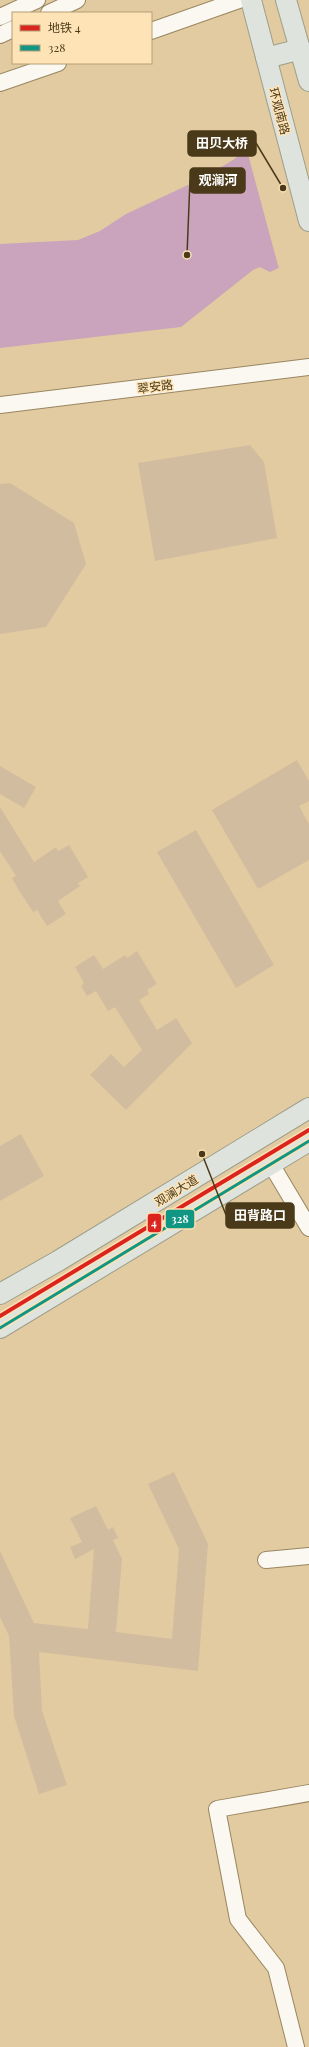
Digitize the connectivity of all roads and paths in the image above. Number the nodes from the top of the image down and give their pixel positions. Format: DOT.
graph roads {
  1 [pos="37,0"];
  2 [pos="77,0"];
  3 [pos="239,0"];
  4 [pos="251,0"];
  5 [pos="286,0"];
  6 [pos="51,12"];
  7 [pos="0,17"];
  8 [pos="12,29"];
  9 [pos="152,31"];
  10 [pos="0,35"];
  11 [pos="302,53"];
  12 [pos="266,61"];
  13 [pos="55,64"];
  14 [pos="309,81"];
  15 [pos="0,83"];
  16 [pos="309,221"];
  17 [pos="309,367"];
  18 [pos="0,405"];
  19 [pos="309,1108"];
  20 [pos="309,1141"];
  21 [pos="271,1164"];
  22 [pos="309,1228"];
  23 [pos="0,1294"];
  24 [pos="0,1328"];
  25 [pos="309,1556"];
  26 [pos="266,1560"];
  27 [pos="309,1793"];
  28 [pos="296,2047"];
  1 -- 7 [label="street"];
  2 -- 6 [label="street"];
  3 -- 9 [label="street"];
  4 -- 12 [label="main road, 环观南路"];
  5 -- 11 [label="main road"];
  8 -- 10 [label="street"];
  11 -- 12 [label="main road"];
  11 -- 14 [label="main road"];
  12 -- 16 [label="main road, 环观南路"];
  13 -- 15 [label="street"];
  17 -- 18 [label="street, 翠安路"];
  19 -- 23 [label="main road, 观澜大道"];
  20 -- 21 [label="main road"];
  21 -- 22 [label="street"];
  21 -- 24 [label="main road"];
  25 -- 26 [label="street"];
  27 -- 28 [label="street"];
}
